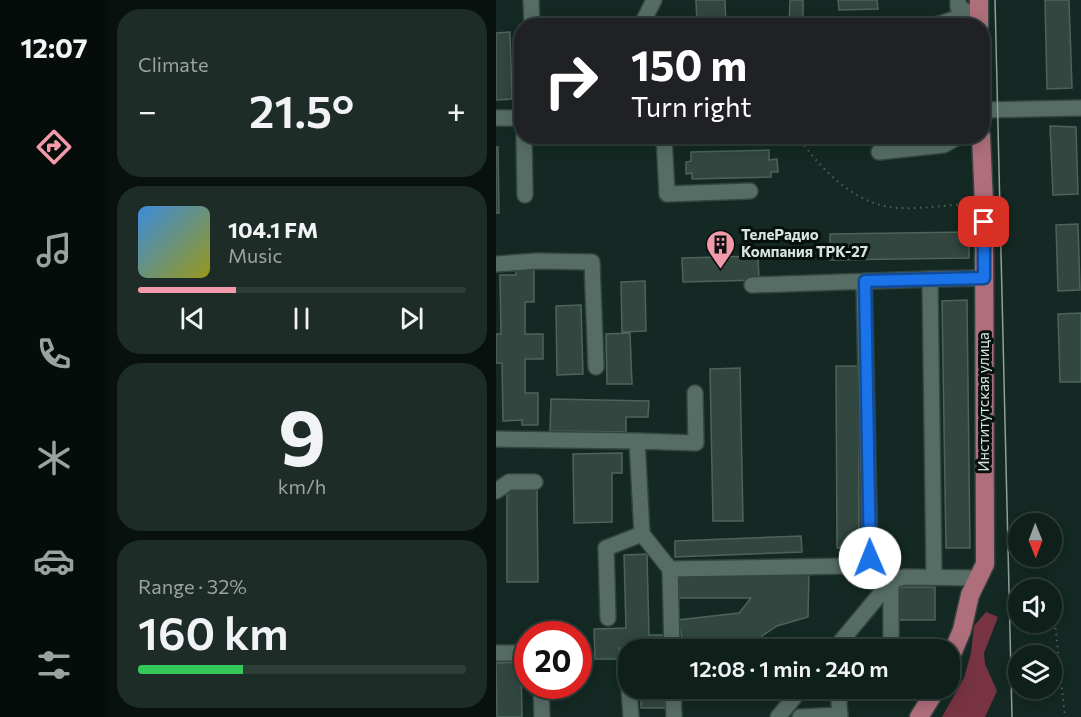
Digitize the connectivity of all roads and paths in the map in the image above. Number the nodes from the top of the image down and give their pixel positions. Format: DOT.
graph roads {
  1 [pos="532,0"];
  2 [pos="654,0"];
  3 [pos="958,0"];
  4 [pos="977,14"];
  5 [pos="532,18"];
  6 [pos="645,18"];
  7 [pos="962,18"];
  8 [pos="1081,108"];
  9 [pos="990,110"];
  10 [pos="496,118"];
  11 [pos="514,118"];
  12 [pos="524,144"];
  13 [pos="664,144"];
  14 [pos="804,144"];
  15 [pos="946,144"];
  16 [pos="981,144"];
  17 [pos="879,152"];
  18 [pos="750,191"];
  19 [pos="525,195"];
  20 [pos="984,203"];
  21 [pos="496,264"];
  22 [pos="984,278"];
  23 [pos="930,279"];
  24 [pos="865,281"];
  25 [pos="752,285"];
  26 [pos="596,368"];
  27 [pos="695,393"];
  28 [pos="496,438"];
  29 [pos="637,441"];
  30 [pos="535,482"];
  31 [pos="496,491"];
  32 [pos="642,534"];
  33 [pos="670,568"];
  34 [pos="934,577"];
  35 [pos="979,578"];
  36 [pos="891,581"];
  37 [pos="608,618"];
  38 [pos="1056,633"];
  39 [pos="672,639"];
  40 [pos="843,639"];
  41 [pos="891,639"];
  42 [pos="958,639"];
  43 [pos="496,653"];
  44 [pos="514,653"];
  45 [pos="541,699"];
  46 [pos="630,699"];
  47 [pos="673,699"];
  48 [pos="793,699"];
  49 [pos="839,699"];
  50 [pos="930,699"];
  51 [pos="840,716"];
  52 [pos="542,717"];
  53 [pos="631,717"];
  54 [pos="674,717"];
  55 [pos="778,717"];
  56 [pos="800,717"];
  57 [pos="919,717"];
  58 [pos="1064,717"];
  1 -- 5 [label="street"];
  2 -- 6 [label="street"];
  3 -- 4 [label="street"];
  4 -- 7 [label="street"];
  8 -- 9 [label="street"];
  10 -- 11 [label="street"];
  12 -- 19 [label="street"];
  13 -- 18 [label="street"];
  14 -- 20 [label="path"];
  15 -- 17 [label="street"];
  16 -- 20 [label="main road, Институтская улица"];
  20 -- 22 [label="main road, Институтская улица"];
  21 -- 26 [label="street"];
  22 -- 23 [label="street"];
  22 -- 35 [label="main road, Институтская улица"];
  23 -- 24 [label="street"];
  23 -- 34 [label="street"];
  24 -- 25 [label="street"];
  24 -- 33 [label="street"];
  27 -- 29 [label="street"];
  28 -- 29 [label="street"];
  29 -- 32 [label="street"];
  30 -- 31 [label="street"];
  32 -- 33 [label="street"];
  32 -- 37 [label="street"];
  33 -- 39 [label="street"];
  34 -- 35 [label="street"];
  34 -- 36 [label="street"];
  35 -- 42 [label="main road, Институтская улица"];
  36 -- 40 [label="street"];
  36 -- 41 [label="street"];
  38 -- 58 [label="path"];
  43 -- 44 [label="street"];
  45 -- 52 [label="street"];
  46 -- 53 [label="street"];
  47 -- 54 [label="street"];
  48 -- 55 [label="street"];
  49 -- 51 [label="street"];
  50 -- 57 [label="main road"];
  51 -- 56 [label="street"];
}
